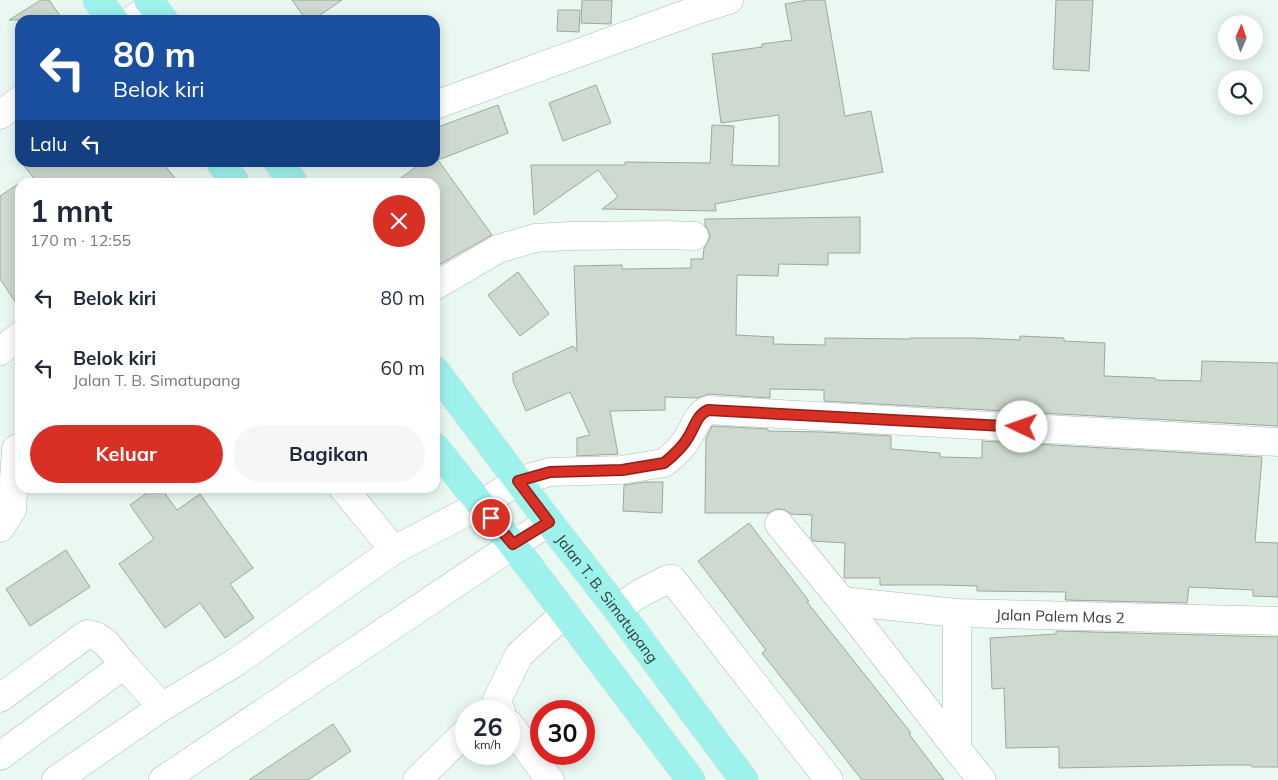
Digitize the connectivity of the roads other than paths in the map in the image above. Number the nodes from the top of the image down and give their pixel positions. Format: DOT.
graph roads {
  1 [pos="97,0"];
  2 [pos="729,0"];
  3 [pos="110,15"];
  4 [pos="440,103"];
  5 [pos="15,104"];
  6 [pos="0,115"];
  7 [pos="694,236"];
  8 [pos="440,283"];
  9 [pos="15,340"];
  10 [pos="0,351"];
  11 [pos="440,377"];
  12 [pos="1278,442"];
  13 [pos="12,451"];
  14 [pos="440,453"];
  15 [pos="518,481"];
  16 [pos="347,493"];
  17 [pos="480,505"];
  18 [pos="549,522"];
  19 [pos="779,524"];
  20 [pos="0,528"];
  21 [pos="513,544"];
  22 [pos="394,550"];
  23 [pos="842,601"];
  24 [pos="617,610"];
  25 [pos="565,613"];
  26 [pos="957,613"];
  27 [pos="1278,620"];
  28 [pos="124,666"];
  29 [pos="0,698"];
  30 [pos="502,700"];
  31 [pos="162,707"];
  32 [pos="520,741"];
  33 [pos="455,743"];
  34 [pos="956,750"];
  35 [pos="0,756"];
  36 [pos="56,780"];
  37 [pos="163,780"];
  38 [pos="417,780"];
  39 [pos="550,780"];
  40 [pos="691,780"];
  41 [pos="744,780"];
  42 [pos="829,780"];
  43 [pos="982,780"];
  44 [pos="991,780"];
  1 -- 3 [label="main road"];
  2 -- 4 [label="street"];
  5 -- 6 [label="street"];
  7 -- 8 [label="street"];
  9 -- 10 [label="street"];
  11 -- 15 [label="main road, Jalan T. B. Simatupang"];
  12 -- 15 [label="street"];
  13 -- 20 [label="street"];
  14 -- 17 [label="main road"];
  15 -- 17 [label="street"];
  15 -- 18 [label="main road, Jalan T. B. Simatupang"];
  16 -- 22 [label="street"];
  17 -- 21 [label="main road"];
  17 -- 22 [label="street"];
  18 -- 21 [label="street"];
  18 -- 24 [label="main road, Jalan T. B. Simatupang"];
  19 -- 23 [label="street"];
  21 -- 25 [label="main road"];
  21 -- 37 [label="street"];
  22 -- 31 [label="street"];
  23 -- 26 [label="street, Jalan Palem Mas 2"];
  23 -- 34 [label="street"];
  24 -- 41 [label="main road, Jalan T. B. Simatupang"];
  24 -- 42 [label="street"];
  25 -- 30 [label="street"];
  25 -- 40 [label="main road"];
  26 -- 27 [label="street, Jalan Palem Mas 2"];
  26 -- 34 [label="street"];
  28 -- 29 [label="street"];
  28 -- 31 [label="street"];
  28 -- 35 [label="street"];
  31 -- 36 [label="street"];
  32 -- 39 [label="street"];
  33 -- 38 [label="street"];
  34 -- 43 [label="street"];
  43 -- 44 [label="street"];
}
